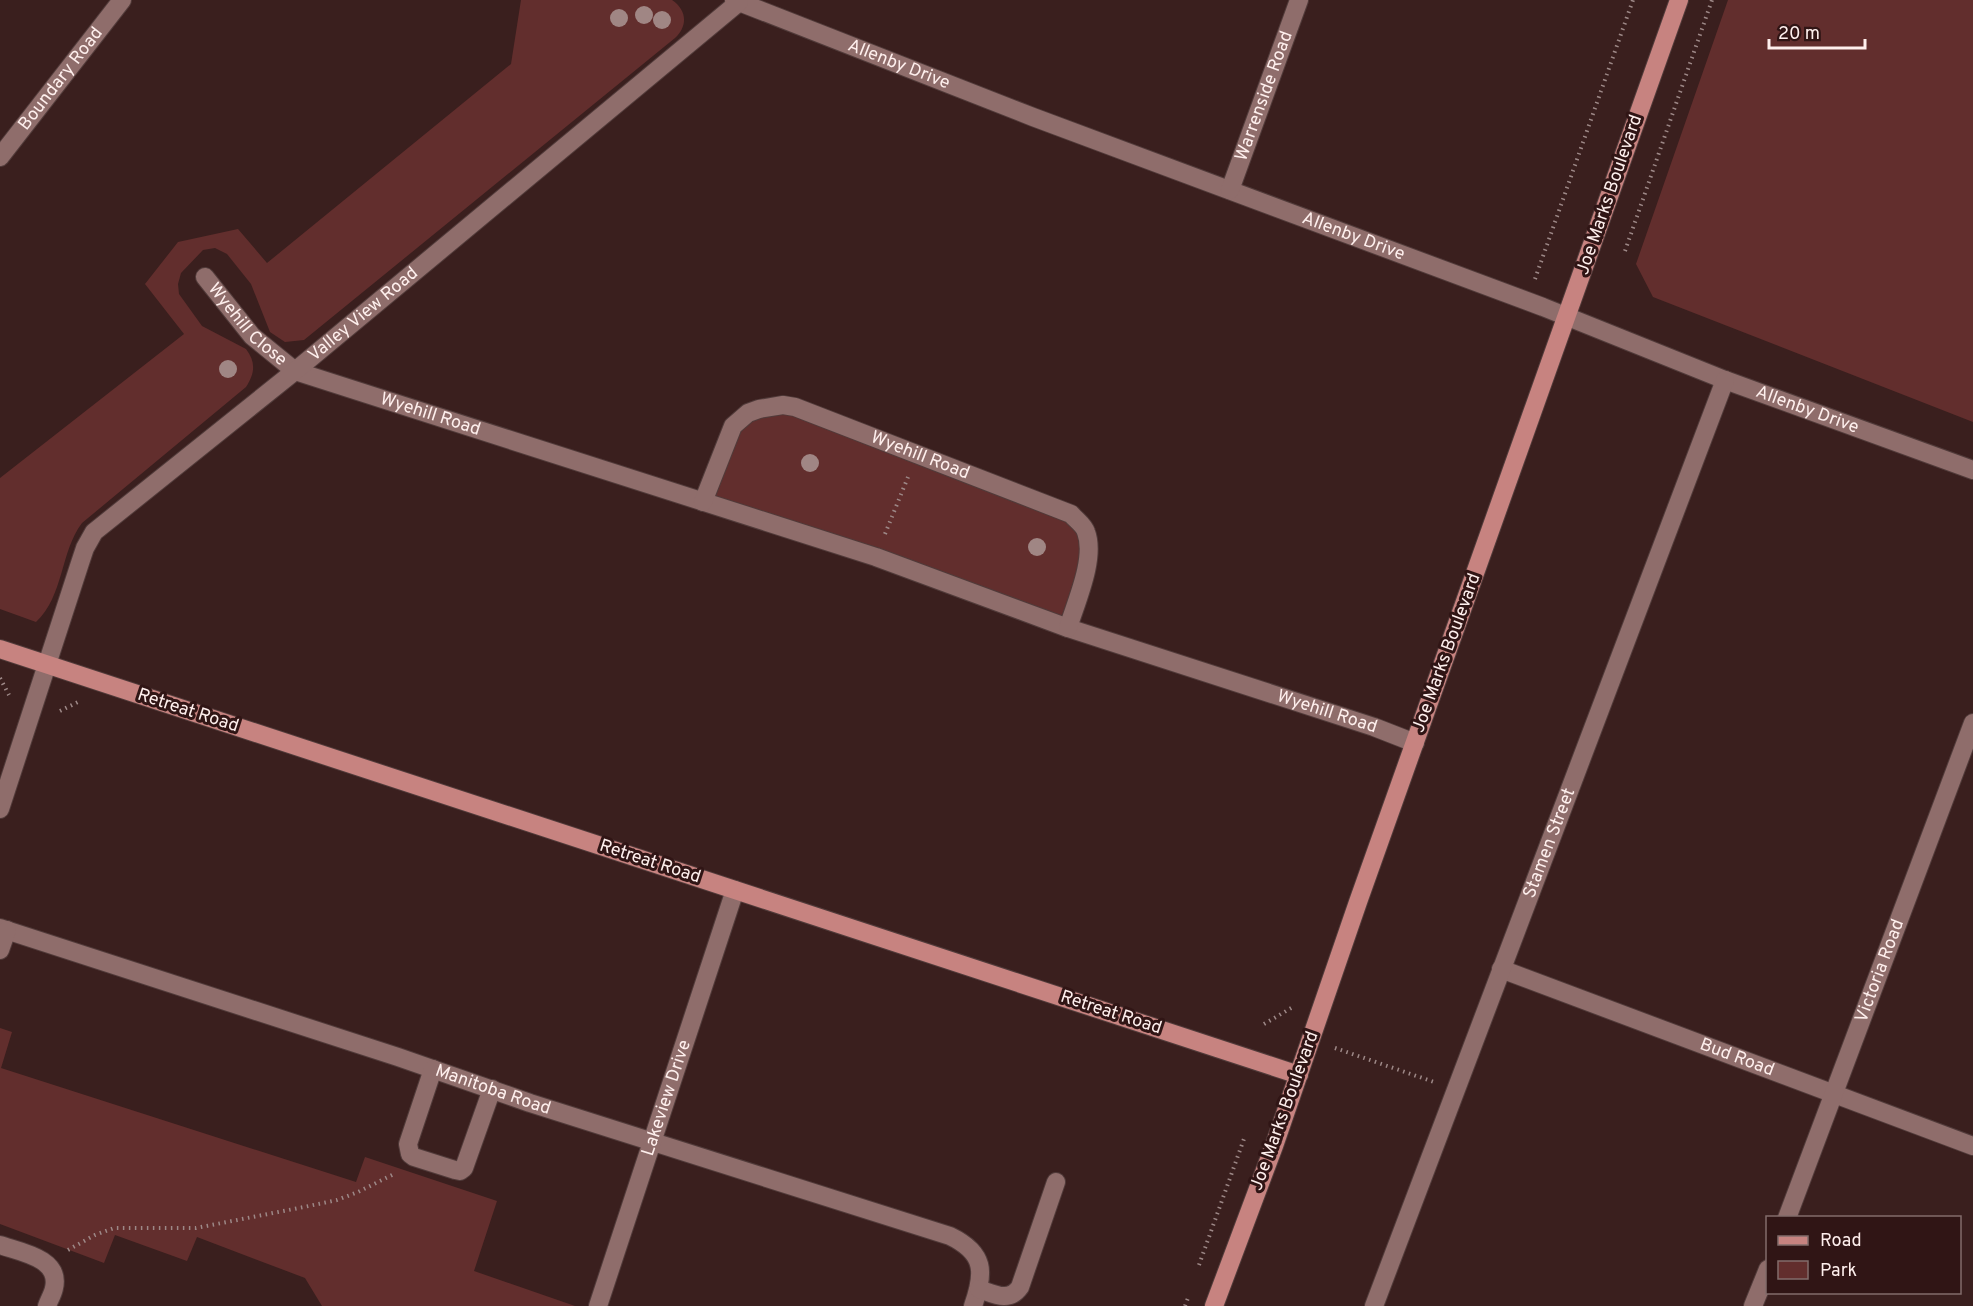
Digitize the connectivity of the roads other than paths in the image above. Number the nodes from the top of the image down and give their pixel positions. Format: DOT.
graph roads {
  1 [pos="122,0"];
  2 [pos="1299,0"];
  3 [pos="1679,0"];
  4 [pos="736,1"];
  5 [pos="0,157"];
  6 [pos="1230,190"];
  7 [pos="205,277"];
  8 [pos="1567,316"];
  9 [pos="295,371"];
  10 [pos="1725,380"];
  11 [pos="1973,470"];
  12 [pos="703,502"];
  13 [pos="1068,628"];
  14 [pos="0,649"];
  15 [pos="48,665"];
  16 [pos="1973,723"];
  17 [pos="1415,743"];
  18 [pos="0,809"];
  19 [pos="735,890"];
  20 [pos="3,929"];
  21 [pos="0,950"];
  22 [pos="1501,969"];
  23 [pos="433,1069"];
  24 [pos="1299,1075"];
  25 [pos="492,1089"];
  26 [pos="1834,1093"];
  27 [pos="653,1141"];
  28 [pos="1973,1146"];
  29 [pos="1056,1182"];
  30 [pos="1788,1216"];
  31 [pos="0,1245"];
  32 [pos="1766,1272"];
  33 [pos="976,1298"];
  34 [pos="47,1306"];
  35 [pos="598,1306"];
  36 [pos="1215,1306"];
  37 [pos="1374,1306"];
  38 [pos="1753,1306"];
  1 -- 5 [label="street, Boundary Road"];
  2 -- 6 [label="street, Warrenside Road"];
  3 -- 8 [label="main road, Joe Marks Boulevard"];
  4 -- 6 [label="street, Allenby Drive"];
  4 -- 9 [label="street, Valley View Road"];
  6 -- 8 [label="street, Allenby Drive"];
  7 -- 9 [label="street, Wyehill Close"];
  8 -- 10 [label="street, Allenby Drive"];
  8 -- 17 [label="main road, Joe Marks Boulevard"];
  9 -- 12 [label="street, Wyehill Road"];
  9 -- 15 [label="street, Valley View Road"];
  10 -- 11 [label="street, Allenby Drive"];
  10 -- 22 [label="street, Stamen Street"];
  12 -- 13 [label="street, Wyehill Road"];
  12 -- 13 [label="street, Wyehill Road"];
  13 -- 17 [label="street, Wyehill Road"];
  14 -- 15 [label="main road, Retreat Road"];
  15 -- 18 [label="street, Valley View Road"];
  15 -- 19 [label="main road, Retreat Road"];
  16 -- 26 [label="street, Victoria Road"];
  17 -- 24 [label="main road, Joe Marks Boulevard"];
  19 -- 24 [label="main road, Retreat Road"];
  19 -- 27 [label="street, Lakeview Drive"];
  20 -- 21 [label="street"];
  20 -- 23 [label="street, Manitoba Road"];
  22 -- 26 [label="street, Bud Road"];
  22 -- 37 [label="street, Stamen Street"];
  23 -- 25 [label="street, Manitoba Road"];
  23 -- 25 [label="street"];
  24 -- 36 [label="main road, Joe Marks Boulevard"];
  25 -- 27 [label="street, Manitoba Road"];
  26 -- 28 [label="street, Bud Road"];
  26 -- 30 [label="street, Victoria Road"];
  27 -- 33 [label="street, Manitoba Road"];
  27 -- 35 [label="street, Lakeview Drive"];
  29 -- 33 [label="street"];
  31 -- 34 [label="street"];
  32 -- 38 [label="street"];
}
